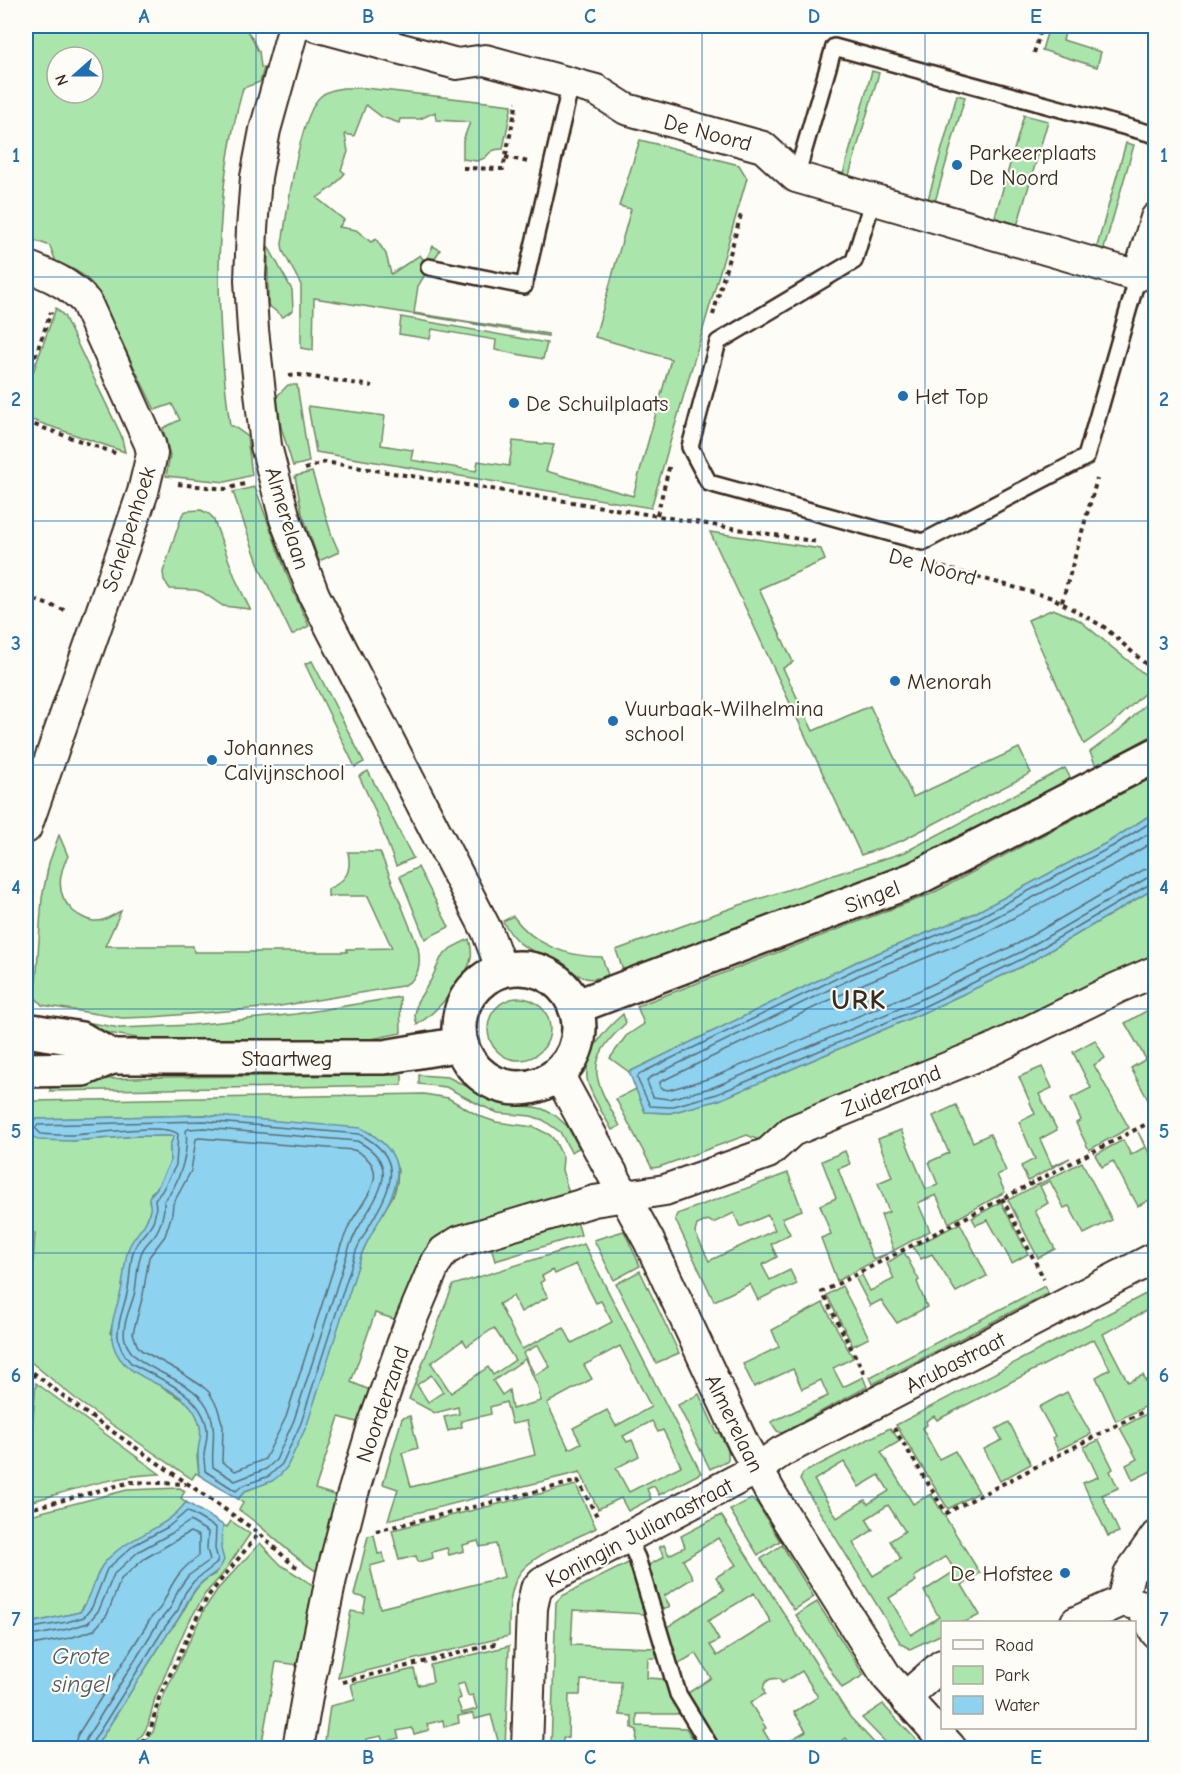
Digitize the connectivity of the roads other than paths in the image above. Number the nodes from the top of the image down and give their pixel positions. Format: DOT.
graph roads {
  1 [pos="294,26"];
  2 [pos="316,26"];
  3 [pos="571,83"];
  4 [pos="1155,135"];
  5 [pos="796,177"];
  6 [pos="873,199"];
  7 [pos="1155,218"];
  8 [pos="26,266"];
  9 [pos="429,267"];
  10 [pos="1138,276"];
  11 [pos="1155,755"];
  12 [pos="26,828"];
  13 [pos="502,970"];
  14 [pos="1155,971"];
  15 [pos="575,1007"];
  16 [pos="26,1030"];
  17 [pos="461,1044"];
  18 [pos="112,1057"];
  19 [pos="26,1070"];
  20 [pos="558,1074"];
  21 [pos="625,1196"];
  22 [pos="1155,1257"];
  23 [pos="757,1469"];
  24 [pos="614,1531"];
  25 [pos="1155,1536"];
  26 [pos="1122,1601"];
  27 [pos="1080,1621"];
  28 [pos="1155,1633"];
  29 [pos="941,1666"];
  30 [pos="907,1701"];
  31 [pos="298,1749"];
  32 [pos="527,1749"];
  33 [pos="711,1749"];
  34 [pos="951,1749"];
  1 -- 13 [label="street, Almerelaan"];
  2 -- 3 [label="street, De Noord"];
  3 -- 5 [label="street, De Noord"];
  3 -- 9 [label="lane"];
  4 -- 5 [label="lane"];
  5 -- 6 [label="street, De Noord"];
  6 -- 10 [label="street, De Noord"];
  6 -- 10 [label="lane"];
  7 -- 10 [label="street"];
  8 -- 12 [label="street, Schelpenhoek"];
  11 -- 15 [label="main road, Singel"];
  13 -- 15 [label="main road"];
  13 -- 17 [label="main road"];
  14 -- 21 [label="street, Zuiderzand"];
  15 -- 20 [label="main road"];
  16 -- 18 [label="main road, Staartweg"];
  17 -- 18 [label="main road, Staartweg"];
  17 -- 20 [label="main road"];
  18 -- 19 [label="main road, Staartweg"];
  20 -- 21 [label="street, Almerelaan"];
  21 -- 23 [label="street, Almerelaan"];
  21 -- 31 [label="street, Noorderzand"];
  22 -- 23 [label="street, Arubastraat"];
  23 -- 24 [label="street, Koningin Julianastraat"];
  23 -- 30 [label="street, Almerelaan"];
  24 -- 32 [label="street, Koningin Julianastraat"];
  24 -- 33 [label="lane"];
  25 -- 26 [label="street"];
  26 -- 27 [label="street"];
  26 -- 28 [label="street"];
  29 -- 30 [label="street"];
  30 -- 34 [label="street, Almerelaan"];
}
